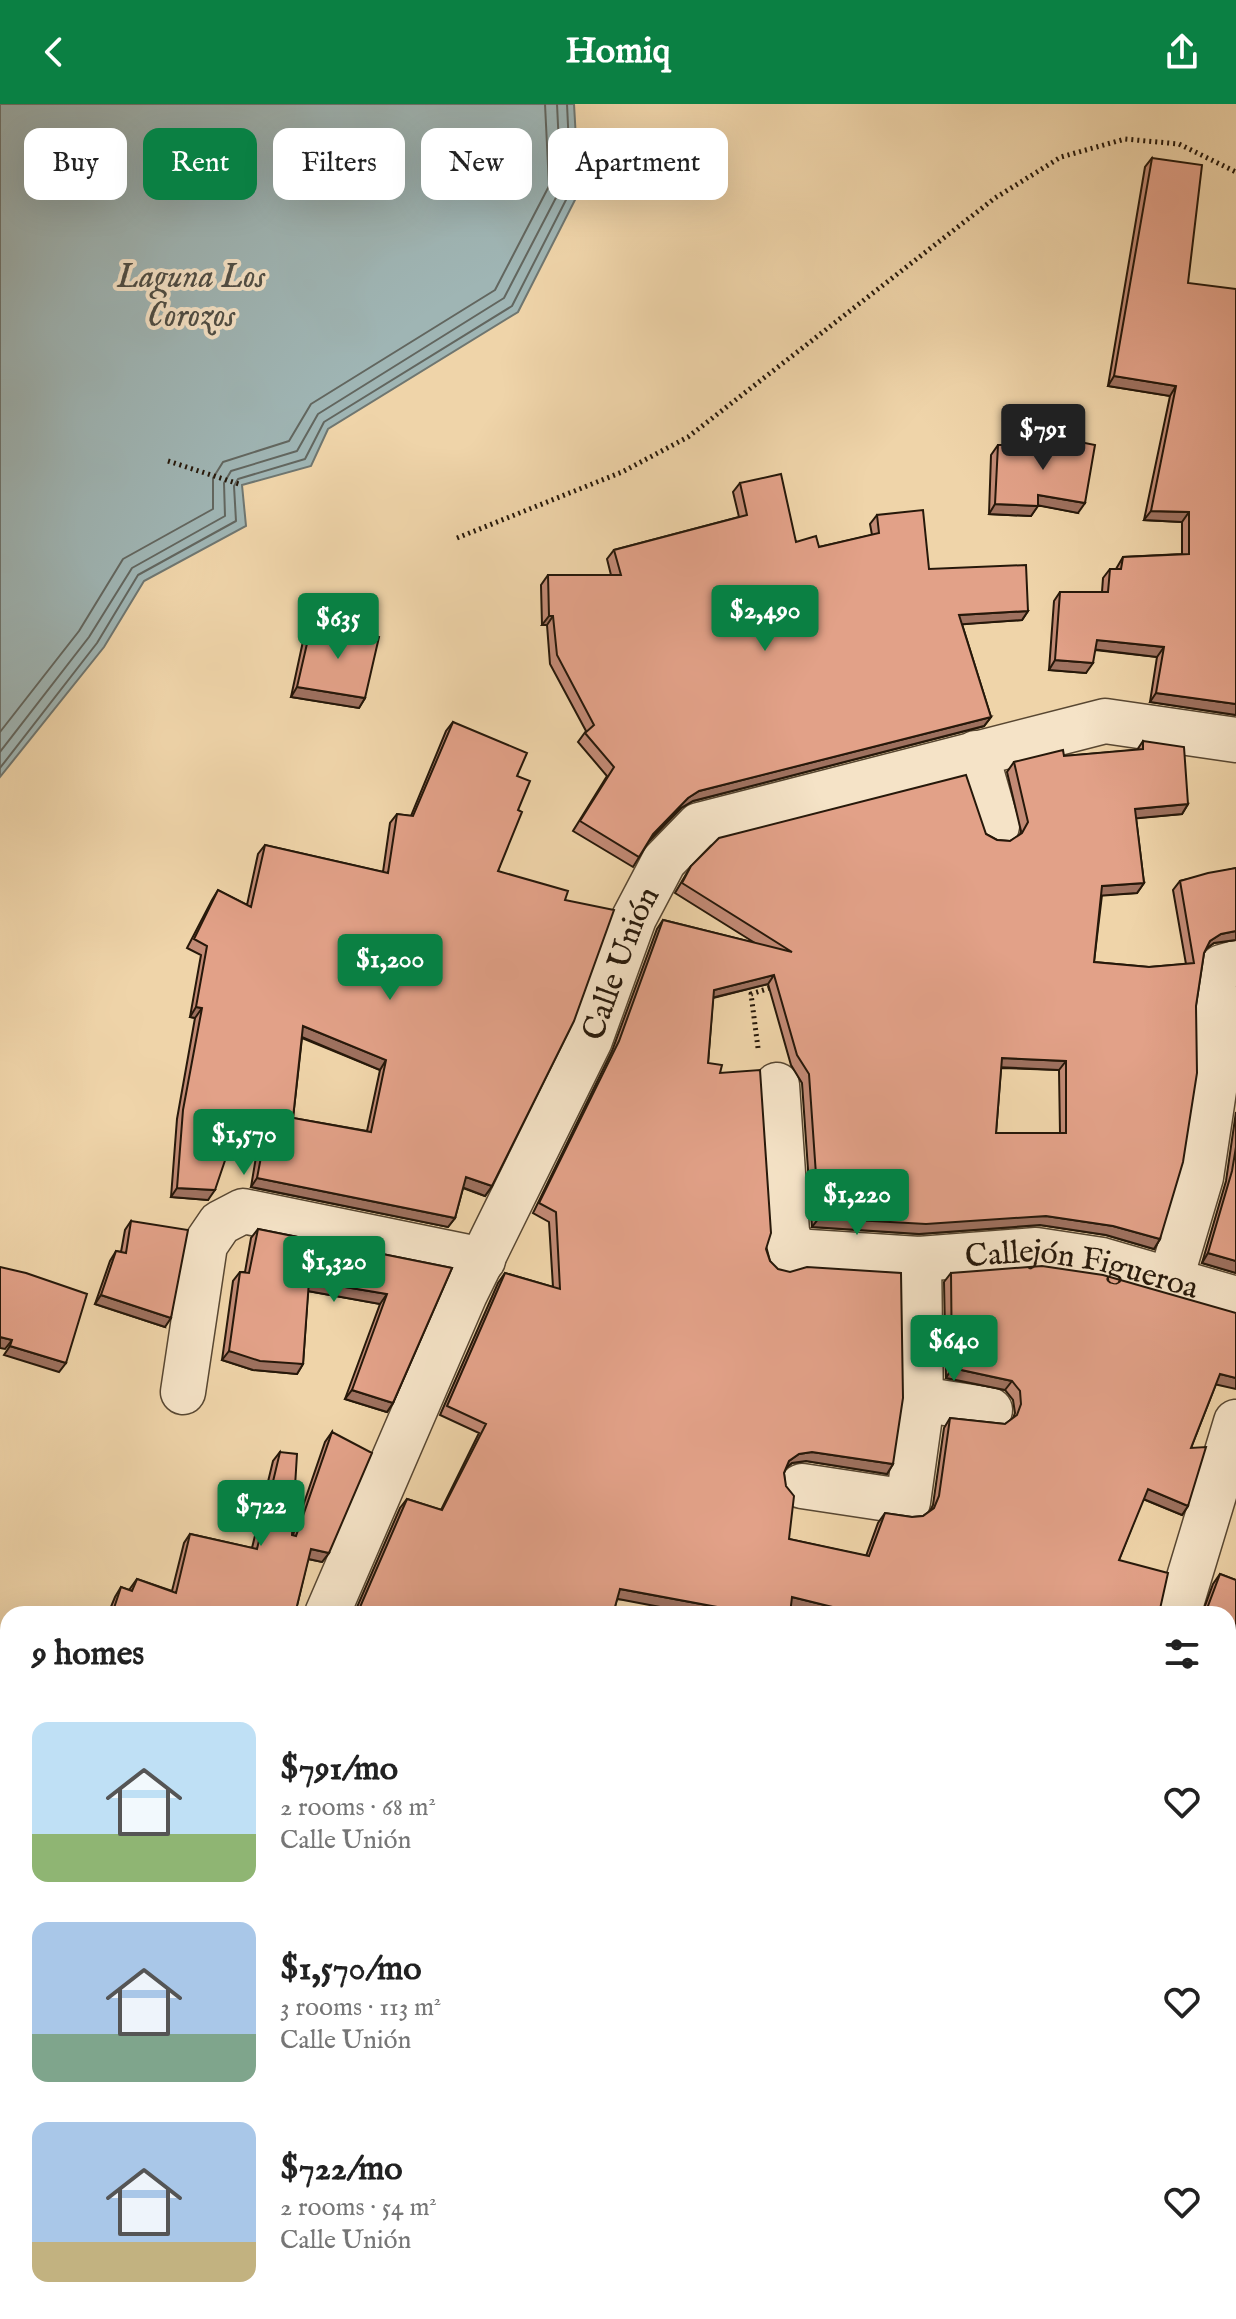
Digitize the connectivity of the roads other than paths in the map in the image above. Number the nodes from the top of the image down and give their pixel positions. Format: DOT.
graph roads {
  1 [pos="1236,740"];
  2 [pos="976,753"];
  3 [pos="997,826"];
  4 [pos="1229,965"];
  5 [pos="777,1085"];
  6 [pos="919,1259"];
  7 [pos="483,1260"];
  8 [pos="1171,1278"];
  9 [pos="1236,1299"];
  10 [pos="183,1392"];
  11 [pos="920,1399"];
  12 [pos="990,1410"];
  13 [pos="1236,1422"];
  14 [pos="802,1486"];
  15 [pos="331,1606"];
  16 [pos="1180,1606"];
  1 -- 2 [label="street, Calle Unión"];
  2 -- 3 [label="street"];
  2 -- 7 [label="street, Calle Unión"];
  4 -- 8 [label="street"];
  5 -- 6 [label="street, Callejón Figueroa"];
  6 -- 8 [label="street, Callejón Figueroa"];
  6 -- 11 [label="street"];
  7 -- 10 [label="street"];
  7 -- 15 [label="street, Calle Unión"];
  8 -- 9 [label="street, Callejón Figueroa"];
  11 -- 12 [label="street"];
  11 -- 14 [label="street"];
  13 -- 16 [label="street"];
}
